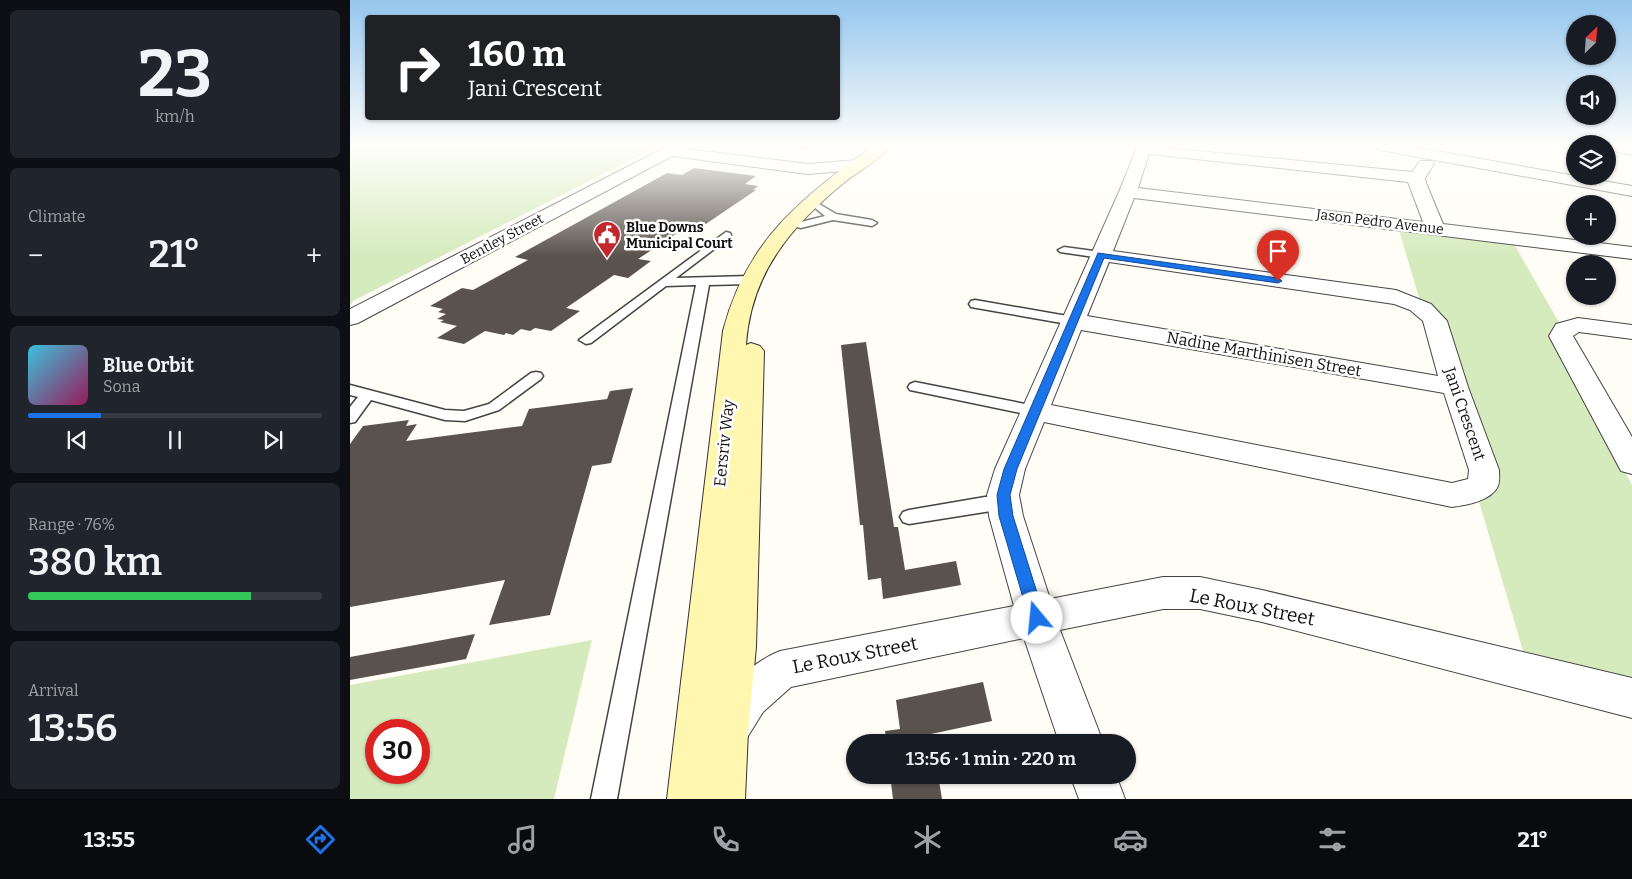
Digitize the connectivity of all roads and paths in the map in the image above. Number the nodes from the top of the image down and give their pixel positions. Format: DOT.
graph roads {
  1 [pos="609,182"];
  2 [pos="787,182"];
  3 [pos="839,182"];
  4 [pos="841,182"];
  5 [pos="1131,182"];
  6 [pos="1419,182"];
  7 [pos="1581,182"];
  8 [pos="1128,192"];
  9 [pos="1632,192"];
  10 [pos="825,194"];
  11 [pos="872,222"];
  12 [pos="1435,229"];
  13 [pos="726,235"];
  14 [pos="1064,250"];
  15 [pos="1632,253"];
  16 [pos="1101,255"];
  17 [pos="750,280"];
  18 [pos="664,282"];
  19 [pos="703,282"];
  20 [pos="974,304"];
  21 [pos="350,318"];
  22 [pos="1073,321"];
  23 [pos="1632,332"];
  24 [pos="586,340"];
  25 [pos="536,376"];
  26 [pos="915,386"];
  27 [pos="1455,387"];
  28 [pos="350,390"];
  29 [pos="368,394"];
  30 [pos="1035,411"];
  31 [pos="350,418"];
  32 [pos="1632,463"];
  33 [pos="1004,503"];
  34 [pos="910,517"];
  35 [pos="1037,618"];
  36 [pos="736,646"];
  37 [pos="780,670"];
  38 [pos="1632,698"];
  39 [pos="726,731"];
  40 [pos="1079,734"];
  41 [pos="1096,784"];
  42 [pos="604,799"];
  43 [pos="690,799"];
  44 [pos="722,799"];
  45 [pos="1102,799"];
  1 -- 21 [label="street, Bentley Street"];
  2 -- 10 [label="street"];
  3 -- 10 [label="main road, Eersriv Way"];
  4 -- 10 [label="main road, Eersriv Way"];
  5 -- 8 [label="street"];
  6 -- 12 [label="street"];
  7 -- 9 [label="street"];
  8 -- 12 [label="street, Jason Pedro Avenue"];
  8 -- 16 [label="street"];
  10 -- 11 [label="lane"];
  10 -- 17 [label="main road, Eersriv Way"];
  10 -- 36 [label="main road, Eersriv Way"];
  12 -- 15 [label="street, Jason Pedro Avenue"];
  13 -- 18 [label="lane"];
  14 -- 16 [label="lane"];
  16 -- 22 [label="street"];
  16 -- 27 [label="street, Jani Crescent"];
  17 -- 19 [label="lane"];
  17 -- 43 [label="main road, Eersriv Way"];
  18 -- 19 [label="lane"];
  18 -- 24 [label="lane"];
  19 -- 42 [label="lane"];
  20 -- 22 [label="lane"];
  22 -- 27 [label="street, Nadine Marthinisen Street"];
  22 -- 30 [label="street"];
  23 -- 32 [label="street"];
  25 -- 29 [label="lane"];
  26 -- 30 [label="lane"];
  27 -- 30 [label="street, Jani Crescent"];
  28 -- 29 [label="lane"];
  29 -- 31 [label="lane"];
  30 -- 33 [label="street"];
  33 -- 34 [label="lane"];
  33 -- 35 [label="street"];
  35 -- 37 [label="street, Le Roux Street"];
  35 -- 38 [label="street, Le Roux Street"];
  35 -- 40 [label="street"];
  36 -- 37 [label="street, Le Roux Street"];
  36 -- 39 [label="main road, Eersriv Way"];
  37 -- 39 [label="street, Le Roux Street"];
  39 -- 44 [label="main road, Eersriv Way"];
  41 -- 45 [label="street"];
}
